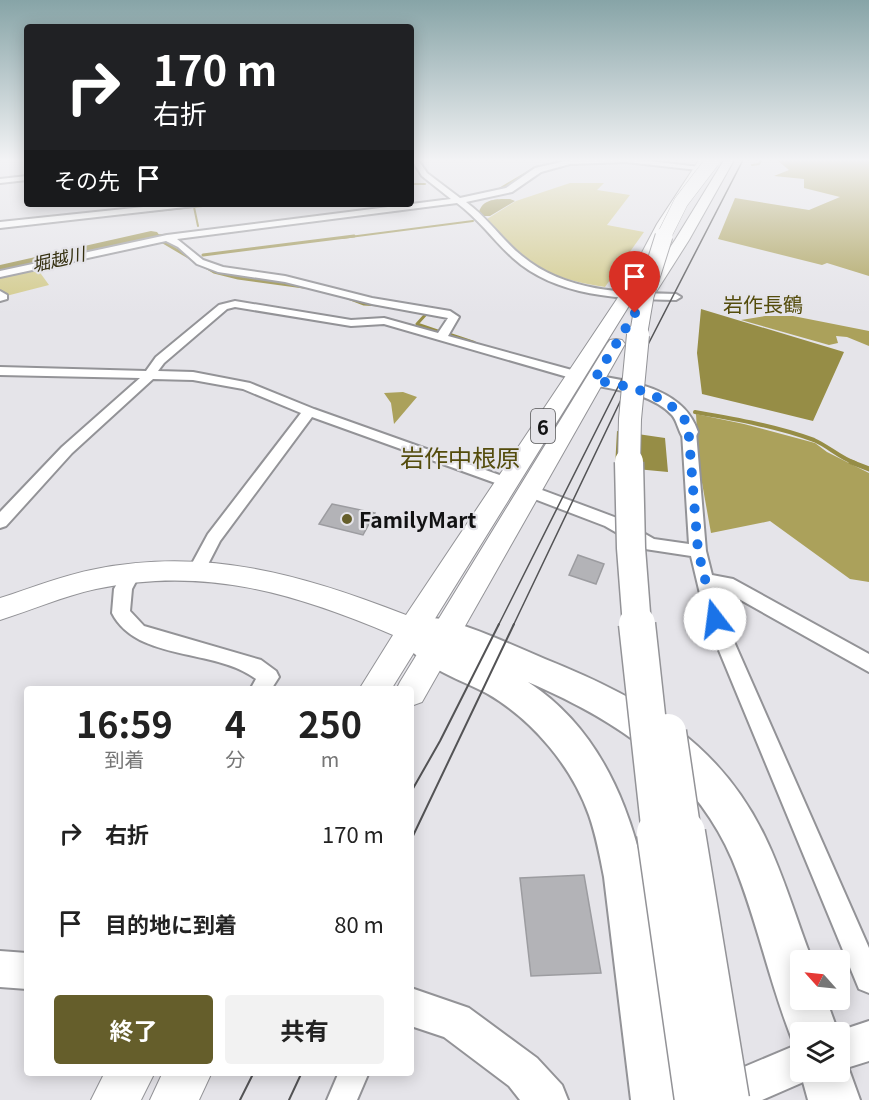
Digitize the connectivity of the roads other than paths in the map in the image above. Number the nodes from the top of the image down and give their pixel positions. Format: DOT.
graph roads {
  1 [pos="126,211"];
  2 [pos="365,211"];
  3 [pos="472,211"];
  4 [pos="673,211"];
  5 [pos="675,211"];
  6 [pos="684,211"];
  7 [pos="699,211"];
  8 [pos="0,225"];
  9 [pos="167,238"];
  10 [pos="0,274"];
  11 [pos="637,296"];
  12 [pos="676,297"];
  13 [pos="442,336"];
  14 [pos="0,371"];
  15 [pos="150,375"];
  16 [pos="585,377"];
  17 [pos="309,412"];
  18 [pos="688,432"];
  19 [pos="506,482"];
  20 [pos="529,491"];
  21 [pos="0,522"];
  22 [pos="698,551"];
  23 [pos="197,569"];
  24 [pos="132,572"];
  25 [pos="705,580"];
  26 [pos="0,609"];
  27 [pos="431,638"];
  28 [pos="869,664"];
  29 [pos="262,686"];
  30 [pos="377,686"];
  31 [pos="413,686"];
  32 [pos="790,963"];
  33 [pos="0,969"];
  34 [pos="24,971"];
  35 [pos="869,979"];
  36 [pos="414,1007"];
  37 [pos="869,1041"];
  38 [pos="850,1047"];
  39 [pos="790,1067"];
  40 [pos="129,1076"];
  41 [pos="187,1076"];
  42 [pos="352,1076"];
  43 [pos="828,1082"];
  44 [pos="114,1100"];
  45 [pos="173,1100"];
  46 [pos="342,1100"];
  47 [pos="547,1100"];
  48 [pos="657,1100"];
  49 [pos="698,1100"];
  50 [pos="717,1100"];
  51 [pos="726,1100"];
  52 [pos="834,1100"];
  1 -- 8 [label="street"];
  2 -- 9 [label="street"];
  3 -- 11 [label="street"];
  4 -- 11 [label="main road, 6"];
  5 -- 49 [label="highway, bridge"];
  6 -- 51 [label="highway, bridge"];
  7 -- 11 [label="main road, 6"];
  9 -- 10 [label="street"];
  9 -- 13 [label="street"];
  11 -- 12 [label="street"];
  11 -- 16 [label="main road, 6"];
  13 -- 15 [label="street"];
  13 -- 16 [label="street"];
  14 -- 15 [label="street"];
  15 -- 17 [label="street"];
  15 -- 21 [label="street"];
  16 -- 18 [label="street"];
  16 -- 19 [label="main road, 6"];
  16 -- 20 [label="main road, 6"];
  17 -- 19 [label="street"];
  17 -- 23 [label="street"];
  18 -- 22 [label="street"];
  19 -- 27 [label="main road, 6"];
  20 -- 22 [label="street"];
  20 -- 27 [label="main road, 6"];
  22 -- 25 [label="street"];
  23 -- 24 [label="main road"];
  23 -- 27 [label="main road"];
  24 -- 26 [label="main road"];
  24 -- 29 [label="street"];
  25 -- 28 [label="street"];
  25 -- 35 [label="street"];
  27 -- 30 [label="main road, 6"];
  27 -- 31 [label="main road, 6"];
  27 -- 32 [label="highway"];
  27 -- 48 [label="highway"];
  33 -- 34 [label="street"];
  36 -- 47 [label="street"];
  37 -- 38 [label="street"];
  39 -- 50 [label="street"];
  40 -- 44 [label="main road"];
  41 -- 45 [label="main road"];
  42 -- 46 [label="street"];
  43 -- 52 [label="highway"];
}
